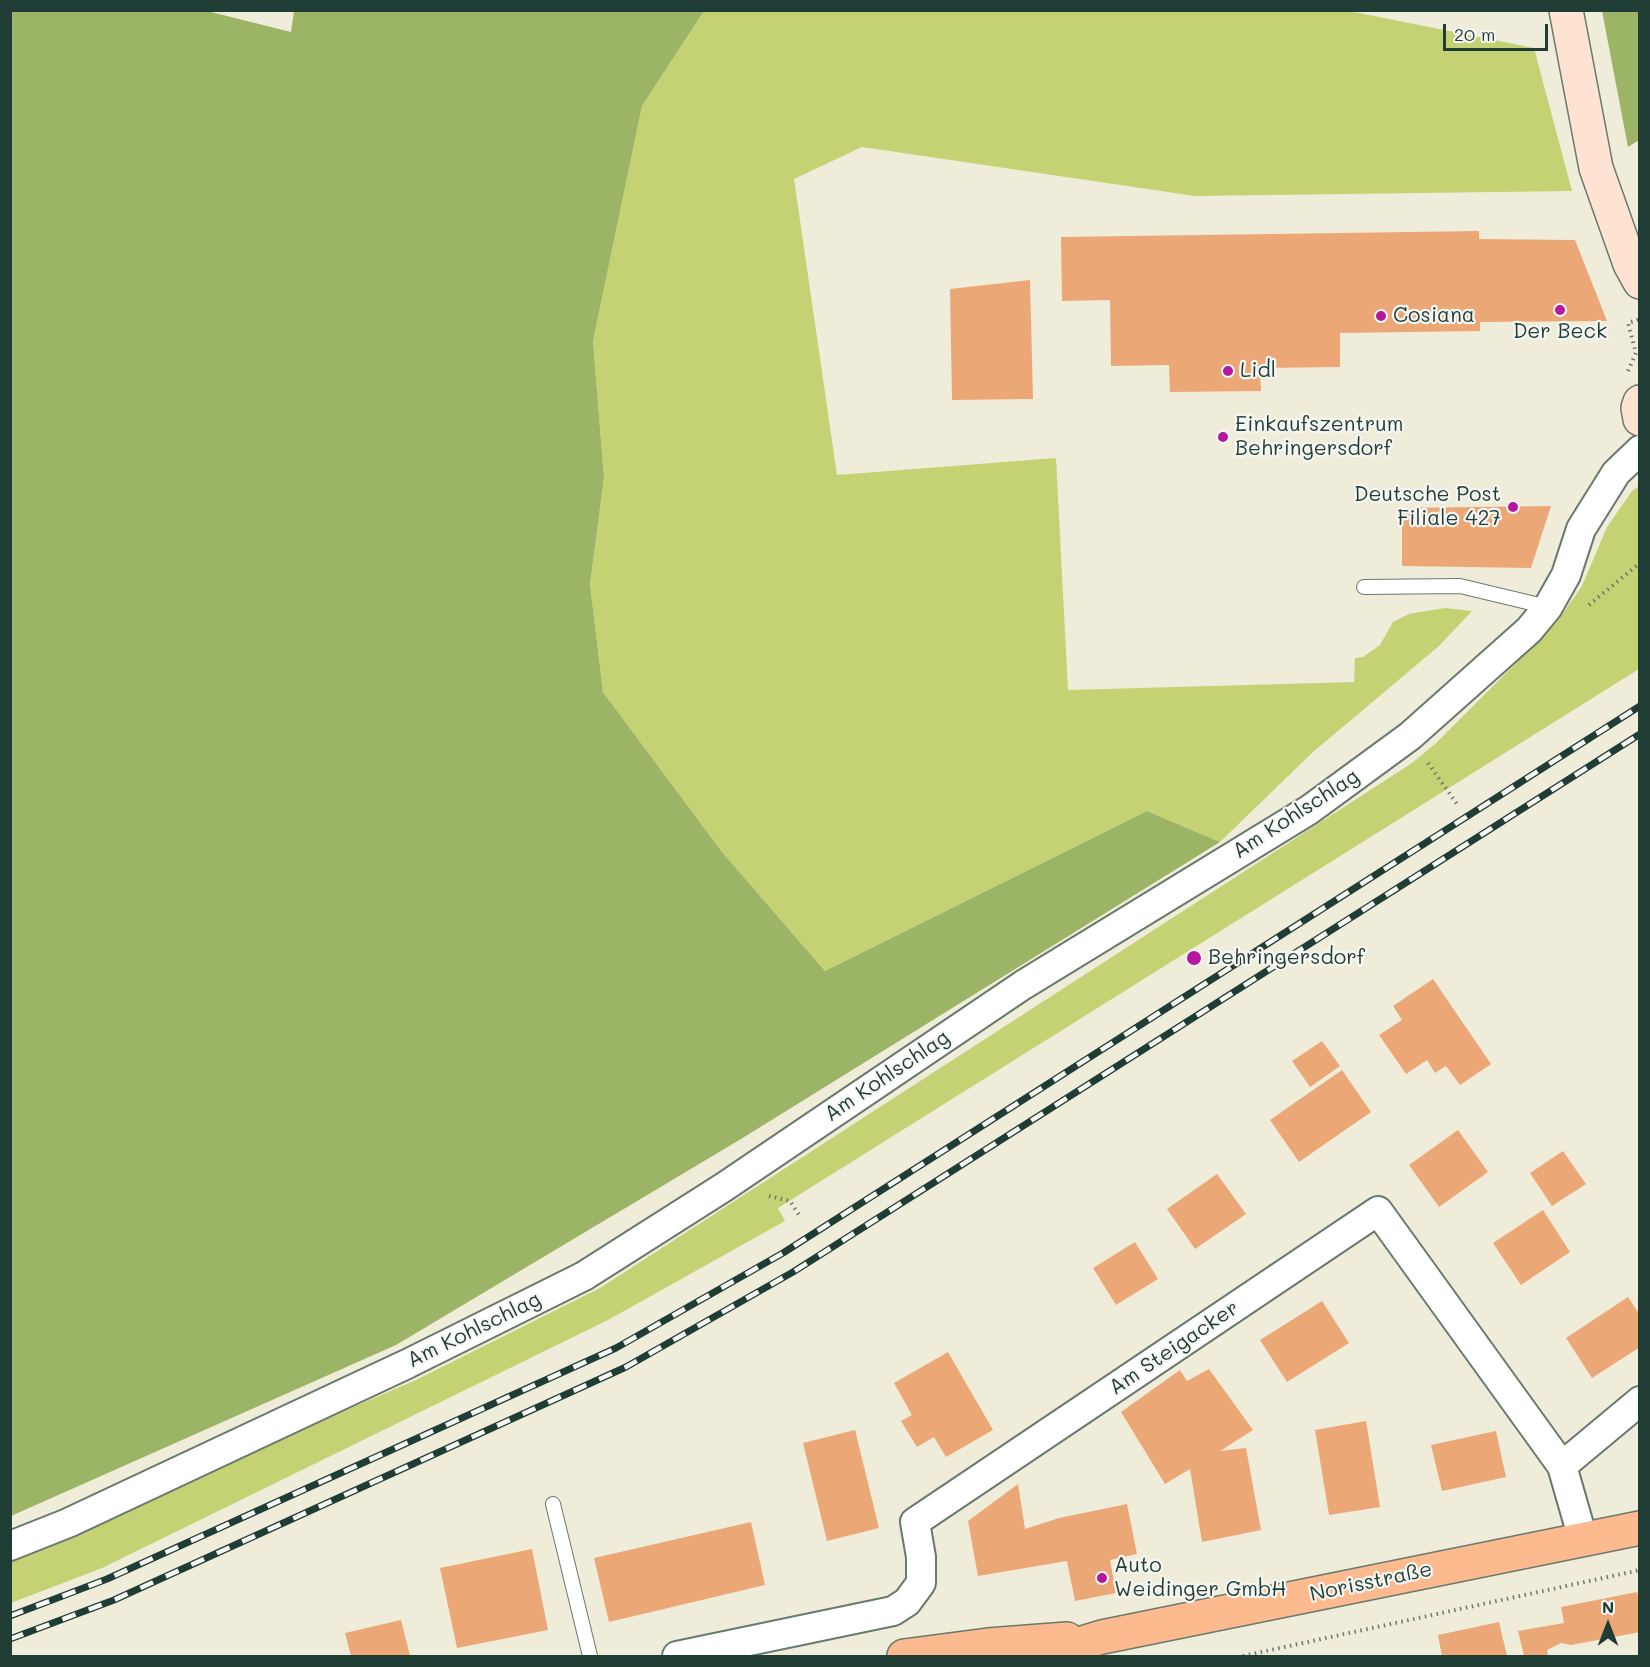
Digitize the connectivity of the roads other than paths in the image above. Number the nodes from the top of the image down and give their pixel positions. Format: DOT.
graph roads {
  1 [pos="1566,10"];
  2 [pos="1640,282"];
  3 [pos="1640,402"];
  4 [pos="1640,419"];
  5 [pos="1640,450"];
  6 [pos="1364,587"];
  7 [pos="1548,607"];
  8 [pos="1640,1401"];
  9 [pos="1562,1466"];
  10 [pos="553,1504"];
  11 [pos="1640,1528"];
  12 [pos="1583,1539"];
  13 [pos="10,1546"];
  14 [pos="1102,1637"];
  15 [pos="590,1656"];
  16 [pos="677,1656"];
  17 [pos="904,1656"];
  18 [pos="1040,1656"];
  1 -- 2 [label="street"];
  3 -- 4 [label="street"];
  5 -- 7 [label="street, Am Kohlschlag"];
  6 -- 7 [label="lane"];
  7 -- 13 [label="street, Am Kohlschlag"];
  8 -- 9 [label="street"];
  9 -- 12 [label="street, Am Steigacker"];
  9 -- 16 [label="street, Am Steigacker"];
  10 -- 15 [label="lane"];
  11 -- 12 [label="main road, Norisstraße"];
  12 -- 14 [label="main road, Norisstraße"];
  14 -- 17 [label="main road, Norisstraße"];
  14 -- 18 [label="main road, Norisstraße"];
}
